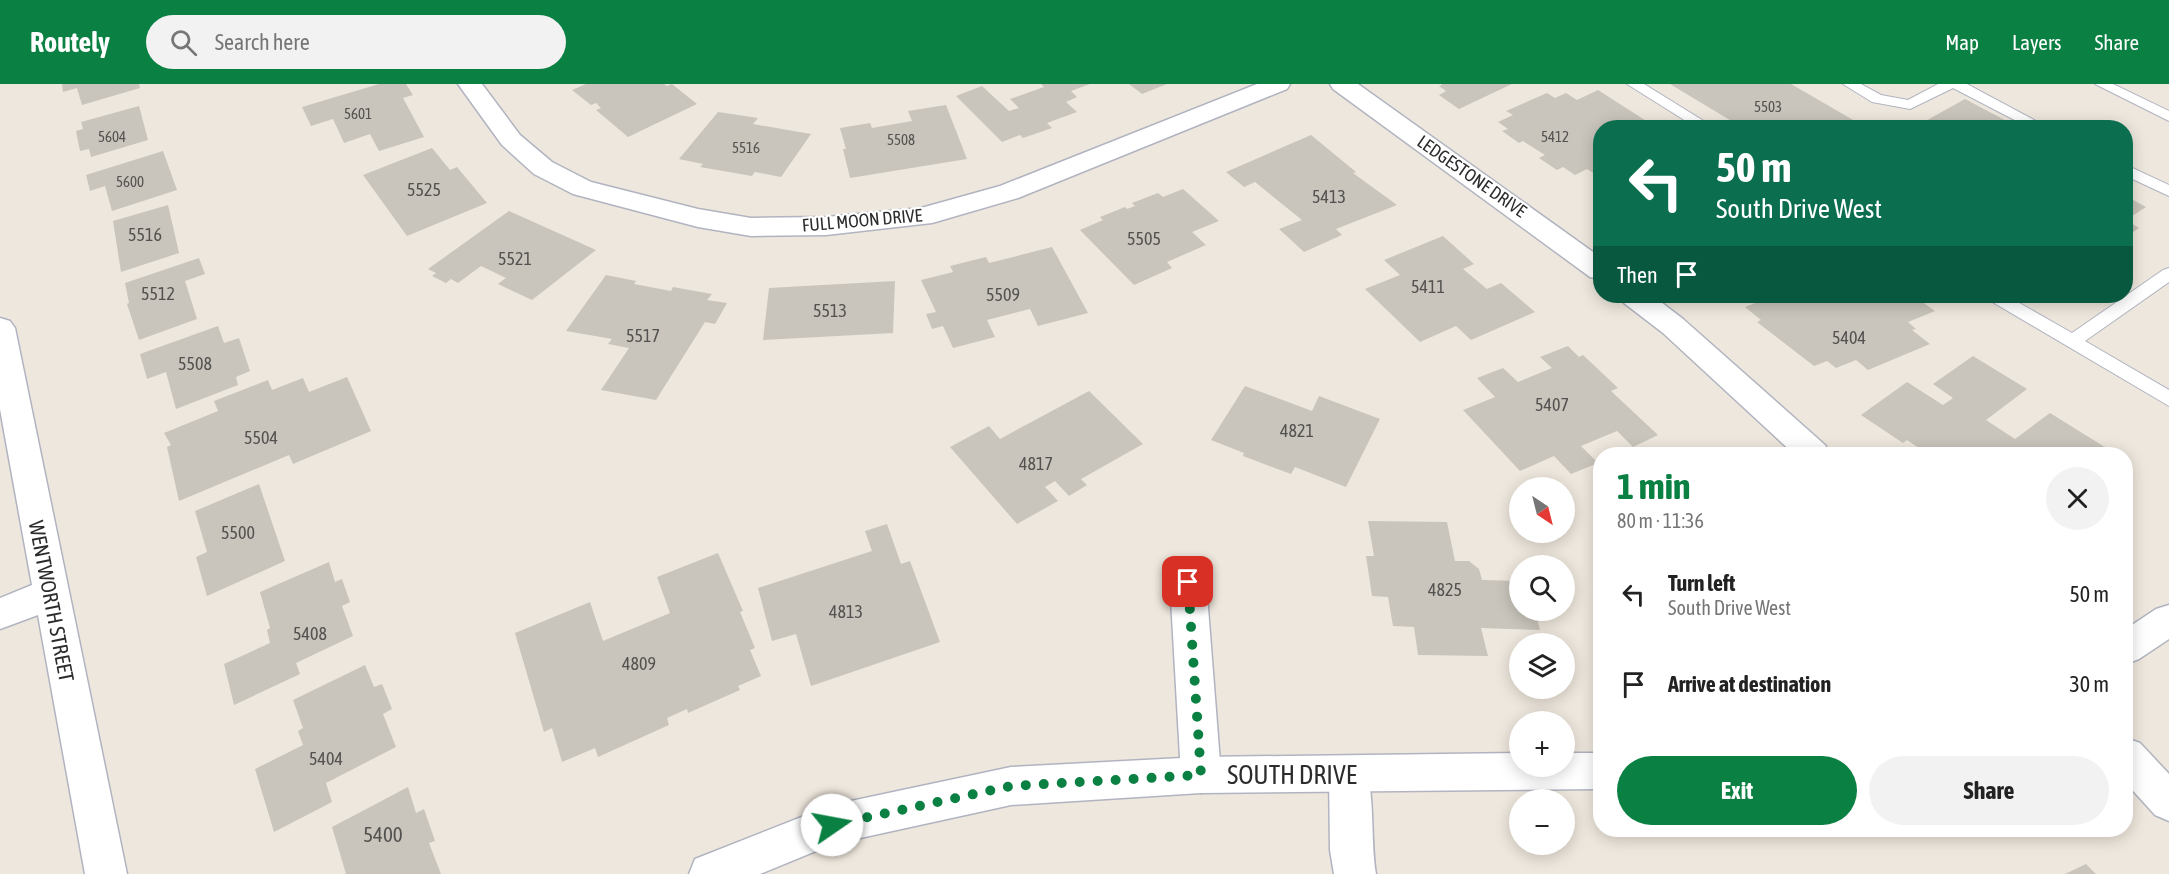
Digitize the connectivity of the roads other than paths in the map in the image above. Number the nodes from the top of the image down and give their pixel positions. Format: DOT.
graph roads {
  1 [pos="470,84"];
  2 [pos="1278,84"];
  3 [pos="1342,84"];
  4 [pos="1634,84"];
  5 [pos="1850,84"];
  6 [pos="1949,84"];
  7 [pos="1956,84"];
  8 [pos="2102,84"];
  9 [pos="2169,117"];
  10 [pos="1695,120"];
  11 [pos="2026,120"];
  12 [pos="2133,173"];
  13 [pos="2169,191"];
  14 [pos="1593,265"];
  15 [pos="2169,274"];
  16 [pos="2133,299"];
  17 [pos="1643,303"];
  18 [pos="2007,303"];
  19 [pos="2127,303"];
  20 [pos="0,328"];
  21 [pos="2073,341"];
  22 [pos="2169,399"];
  23 [pos="1806,447"];
  24 [pos="1188,582"];
  25 [pos="50,594"];
  26 [pos="0,614"];
  27 [pos="2169,620"];
  28 [pos="2133,643"];
  29 [pos="2133,763"];
  30 [pos="1593,771"];
  31 [pos="1349,774"];
  32 [pos="1201,775"];
  33 [pos="2169,802"];
  34 [pos="106,874"];
  35 [pos="710,874"];
  36 [pos="1356,874"];
  1 -- 2 [label="street, FULL MOON DRIVE"];
  3 -- 14 [label="street, LEDGESTONE DRIVE"];
  4 -- 10 [label="lane"];
  5 -- 6 [label="lane"];
  7 -- 11 [label="lane"];
  8 -- 9 [label="lane"];
  12 -- 13 [label="lane"];
  15 -- 16 [label="lane"];
  17 -- 23 [label="street"];
  18 -- 21 [label="lane"];
  19 -- 21 [label="lane"];
  20 -- 25 [label="street, WENTWORTH STREET"];
  21 -- 22 [label="lane"];
  24 -- 32 [label="street"];
  25 -- 26 [label="street"];
  25 -- 34 [label="street, WENTWORTH STREET"];
  27 -- 28 [label="street"];
  29 -- 33 [label="street"];
  30 -- 31 [label="street, SOUTH DRIVE"];
  31 -- 32 [label="street, SOUTH DRIVE"];
  31 -- 36 [label="street"];
  32 -- 35 [label="street, SOUTH DRIVE"];
}
